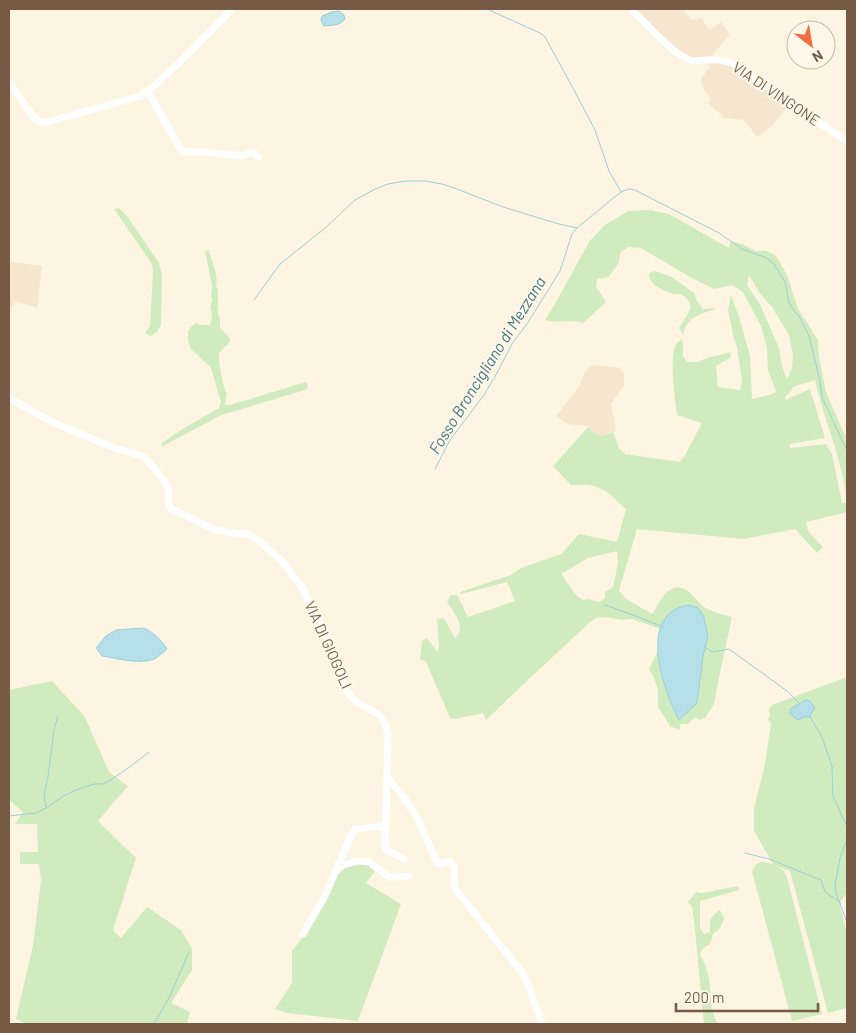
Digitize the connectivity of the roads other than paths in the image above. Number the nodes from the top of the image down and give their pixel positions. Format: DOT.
graph roads {
  1 [pos="232,9"];
  2 [pos="631,9"];
  3 [pos="9,82"];
  4 [pos="148,92"];
  5 [pos="847,140"];
  6 [pos="258,157"];
  7 [pos="9,398"];
  8 [pos="387,777"];
  9 [pos="385,826"];
  10 [pos="404,859"];
  11 [pos="338,864"];
  12 [pos="409,876"];
  13 [pos="303,934"];
  14 [pos="542,1024"];
  1 -- 4 [label="street"];
  2 -- 5 [label="street, VIA DI VINGONE"];
  3 -- 4 [label="street"];
  4 -- 6 [label="street"];
  7 -- 8 [label="street, VIA DI GIOGOLI"];
  8 -- 9 [label="street"];
  8 -- 14 [label="street"];
  9 -- 10 [label="street"];
  9 -- 11 [label="street"];
  11 -- 12 [label="street"];
  11 -- 13 [label="street"];
}
